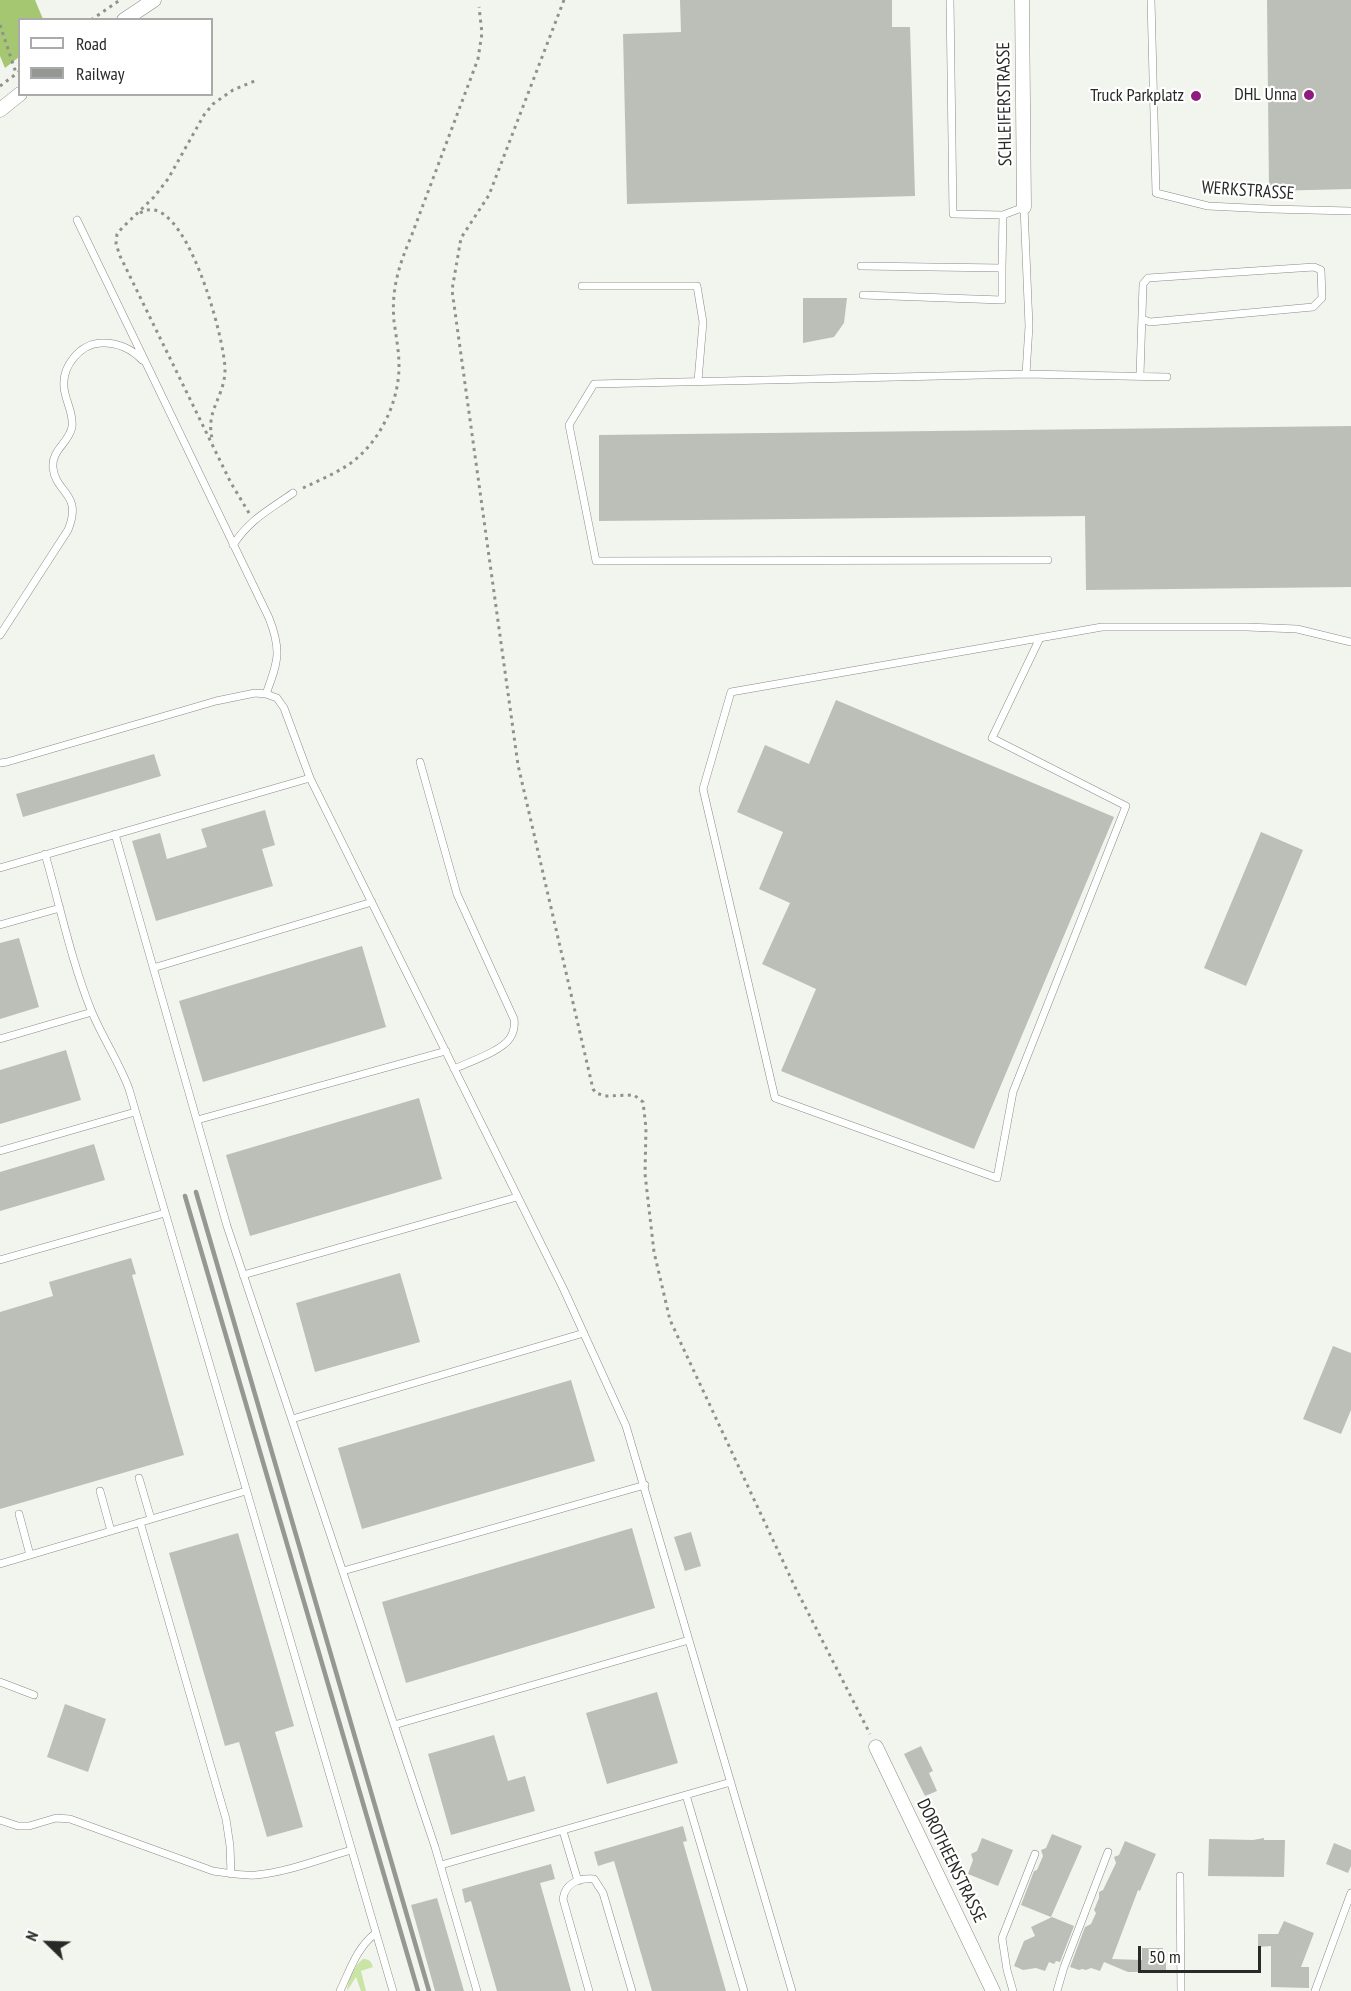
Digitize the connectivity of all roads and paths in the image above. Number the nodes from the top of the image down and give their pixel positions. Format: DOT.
graph roads {
  1 [pos="120,0"];
  2 [pos="154,0"];
  3 [pos="564,0"];
  4 [pos="950,0"];
  5 [pos="1022,0"];
  6 [pos="1151,0"];
  7 [pos="478,7"];
  8 [pos="94,18"];
  9 [pos="127,18"];
  10 [pos="0,26"];
  11 [pos="18,72"];
  12 [pos="257,80"];
  13 [pos="0,86"];
  14 [pos="18,96"];
  15 [pos="0,110"];
  16 [pos="1024,207"];
  17 [pos="1351,211"];
  18 [pos="1003,215"];
  19 [pos="133,217"];
  20 [pos="77,220"];
  21 [pos="861,266"];
  22 [pos="1002,268"];
  23 [pos="582,286"];
  24 [pos="863,295"];
  25 [pos="1142,319"];
  26 [pos="149,368"];
  27 [pos="1026,374"];
  28 [pos="1140,375"];
  29 [pos="1167,377"];
  30 [pos="698,381"];
  31 [pos="215,450"];
  32 [pos="293,493"];
  33 [pos="254,520"];
  34 [pos="233,545"];
  35 [pos="1048,560"];
  36 [pos="0,635"];
  37 [pos="1040,638"];
  38 [pos="1351,642"];
  39 [pos="266,694"];
  40 [pos="420,762"];
  41 [pos="0,763"];
  42 [pos="310,778"];
  43 [pos="115,834"];
  44 [pos="45,855"];
  45 [pos="0,868"];
  46 [pos="372,902"];
  47 [pos="60,908"];
  48 [pos="0,925"];
  49 [pos="153,968"];
  50 [pos="92,1012"];
  51 [pos="0,1039"];
  52 [pos="446,1051"];
  53 [pos="454,1069"];
  54 [pos="135,1112"];
  55 [pos="197,1120"];
  56 [pos="0,1151"];
  57 [pos="517,1197"];
  58 [pos="165,1213"];
  59 [pos="0,1260"];
  60 [pos="243,1275"];
  61 [pos="584,1333"];
  62 [pos="292,1419"];
  63 [pos="139,1478"];
  64 [pos="645,1485"];
  65 [pos="100,1491"];
  66 [pos="246,1491"];
  67 [pos="19,1514"];
  68 [pos="151,1519"];
  69 [pos="140,1522"];
  70 [pos="111,1531"];
  71 [pos="30,1555"];
  72 [pos="0,1564"];
  73 [pos="343,1571"];
  74 [pos="689,1640"];
  75 [pos="0,1682"];
  76 [pos="34,1695"];
  77 [pos="394,1725"];
  78 [pos="876,1747"];
  79 [pos="731,1782"];
  80 [pos="686,1795"];
  81 [pos="0,1820"];
  82 [pos="563,1830"];
  83 [pos="351,1850"];
  84 [pos="1108,1852"];
  85 [pos="1035,1854"];
  86 [pos="441,1865"];
  87 [pos="231,1874"];
  88 [pos="1180,1876"];
  89 [pos="578,1881"];
  90 [pos="1351,1893"];
  91 [pos="376,1933"];
  92 [pos="340,1991"];
  93 [pos="393,1991"];
  94 [pos="477,1991"];
  95 [pos="589,1991"];
  96 [pos="632,1991"];
  97 [pos="744,1991"];
  98 [pos="792,1991"];
  99 [pos="993,1991"];
  100 [pos="1012,1991"];
  101 [pos="1057,1991"];
  102 [pos="1181,1991"];
  103 [pos="1315,1991"];
  1 -- 8 [label="path"];
  2 -- 9 [label="street"];
  3 -- 78 [label="path"];
  4 -- 18 [label="lane"];
  5 -- 16 [label="street, SCHLEIFERSTRASSE"];
  6 -- 17 [label="lane, WERKSTRASSE"];
  7 -- 32 [label="path"];
  10 -- 11 [label="path"];
  11 -- 13 [label="path"];
  12 -- 19 [label="path"];
  14 -- 15 [label="street"];
  16 -- 18 [label="lane"];
  16 -- 27 [label="lane"];
  18 -- 22 [label="lane"];
  19 -- 31 [label="path"];
  19 -- 31 [label="path"];
  20 -- 26 [label="lane"];
  21 -- 22 [label="lane"];
  22 -- 24 [label="lane"];
  23 -- 30 [label="lane"];
  25 -- 25 [label="lane"];
  25 -- 28 [label="lane"];
  26 -- 34 [label="lane"];
  26 -- 36 [label="lane"];
  27 -- 28 [label="lane"];
  27 -- 30 [label="lane"];
  28 -- 29 [label="lane"];
  30 -- 35 [label="lane"];
  31 -- 33 [label="path"];
  32 -- 33 [label="lane"];
  33 -- 34 [label="lane"];
  34 -- 39 [label="lane"];
  37 -- 37 [label="lane"];
  37 -- 38 [label="lane"];
  39 -- 41 [label="lane"];
  39 -- 42 [label="lane"];
  40 -- 53 [label="lane"];
  42 -- 43 [label="lane"];
  42 -- 46 [label="lane"];
  43 -- 44 [label="lane"];
  43 -- 49 [label="lane"];
  44 -- 45 [label="lane"];
  44 -- 47 [label="lane"];
  46 -- 49 [label="lane"];
  46 -- 52 [label="lane"];
  47 -- 48 [label="lane"];
  47 -- 50 [label="lane"];
  49 -- 55 [label="lane"];
  50 -- 51 [label="lane"];
  50 -- 54 [label="lane"];
  52 -- 53 [label="lane"];
  52 -- 55 [label="lane"];
  53 -- 57 [label="lane"];
  54 -- 56 [label="lane"];
  54 -- 58 [label="lane"];
  55 -- 60 [label="lane"];
  57 -- 60 [label="lane"];
  57 -- 61 [label="lane"];
  58 -- 59 [label="lane"];
  58 -- 66 [label="lane"];
  60 -- 62 [label="lane"];
  61 -- 62 [label="lane"];
  61 -- 64 [label="lane"];
  62 -- 73 [label="lane"];
  63 -- 68 [label="lane"];
  64 -- 73 [label="lane"];
  64 -- 74 [label="lane"];
  65 -- 70 [label="lane"];
  66 -- 68 [label="lane"];
  66 -- 83 [label="lane"];
  67 -- 71 [label="lane"];
  68 -- 69 [label="lane"];
  69 -- 70 [label="lane"];
  69 -- 87 [label="lane"];
  70 -- 71 [label="lane"];
  71 -- 72 [label="lane"];
  73 -- 77 [label="lane"];
  74 -- 77 [label="lane"];
  74 -- 79 [label="lane"];
  75 -- 76 [label="lane"];
  77 -- 86 [label="lane"];
  78 -- 99 [label="street, DOROTHEENSTRASSE"];
  79 -- 80 [label="lane"];
  79 -- 98 [label="lane"];
  80 -- 82 [label="lane"];
  80 -- 97 [label="lane"];
  81 -- 87 [label="lane"];
  82 -- 86 [label="lane"];
  82 -- 89 [label="lane"];
  83 -- 87 [label="lane"];
  83 -- 91 [label="lane"];
  84 -- 101 [label="lane"];
  85 -- 100 [label="lane"];
  86 -- 94 [label="lane"];
  88 -- 102 [label="lane"];
  89 -- 95 [label="lane"];
  89 -- 96 [label="lane"];
  90 -- 103 [label="lane"];
  91 -- 92 [label="lane"];
  91 -- 93 [label="lane"];
}
